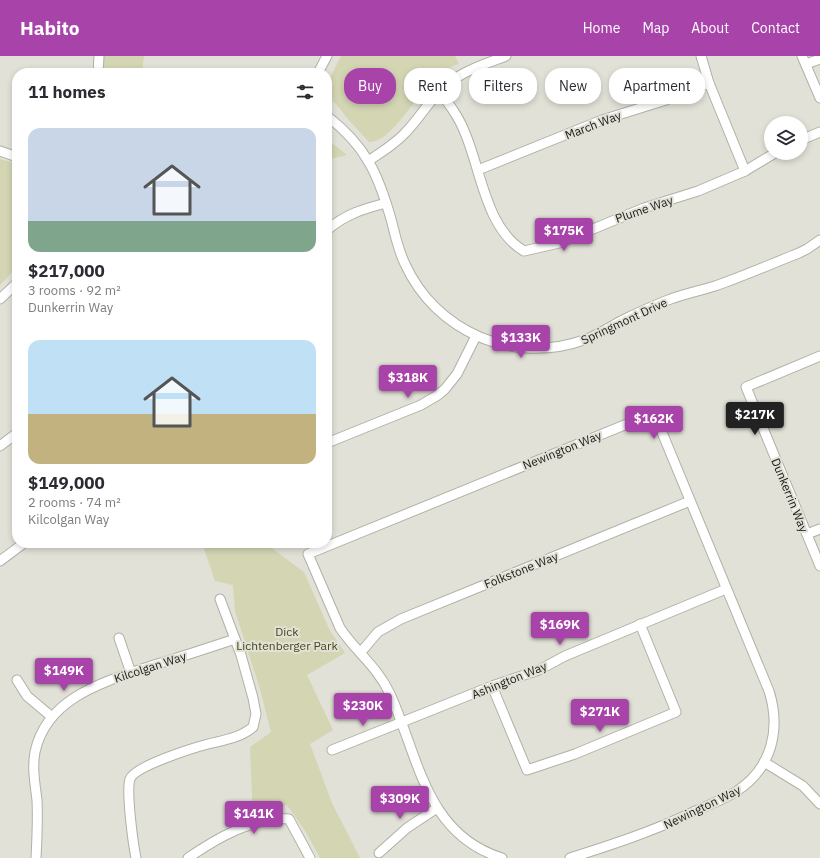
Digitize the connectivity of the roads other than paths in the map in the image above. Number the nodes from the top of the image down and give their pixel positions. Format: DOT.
graph roads {
  1 [pos="100,56"];
  2 [pos="327,56"];
  3 [pos="506,56"];
  4 [pos="701,56"];
  5 [pos="820,59"];
  6 [pos="804,60"];
  7 [pos="99,68"];
  8 [pos="321,68"];
  9 [pos="461,76"];
  10 [pos="709,83"];
  11 [pos="820,98"];
  12 [pos="427,104"];
  13 [pos="449,104"];
  14 [pos="332,120"];
  15 [pos="820,132"];
  16 [pos="808,137"];
  17 [pos="0,151"];
  18 [pos="12,155"];
  19 [pos="368,160"];
  20 [pos="764,160"];
  21 [pos="478,170"];
  22 [pos="745,171"];
  23 [pos="386,203"];
  24 [pos="332,226"];
  25 [pos="820,240"];
  26 [pos="12,288"];
  27 [pos="0,299"];
  28 [pos="476,336"];
  29 [pos="820,356"];
  30 [pos="12,437"];
  31 [pos="332,441"];
  32 [pos="0,446"];
  33 [pos="690,501"];
  34 [pos="820,529"];
  35 [pos="807,534"];
  36 [pos="332,544"];
  37 [pos="17,548"];
  38 [pos="323,548"];
  39 [pos="0,561"];
  40 [pos="820,566"];
  41 [pos="726,589"];
  42 [pos="220,599"];
  43 [pos="640,624"];
  44 [pos="119,638"];
  45 [pos="235,639"];
  46 [pos="361,652"];
  47 [pos="130,673"];
  48 [pos="18,680"];
  49 [pos="492,686"];
  50 [pos="52,717"];
  51 [pos="401,723"];
  52 [pos="332,750"];
  53 [pos="764,762"];
  54 [pos="820,804"];
  55 [pos="437,808"];
  56 [pos="379,853"];
  57 [pos="36,858"];
  58 [pos="136,858"];
  59 [pos="188,858"];
  60 [pos="310,858"];
  61 [pos="502,858"];
  62 [pos="570,858"];
  1 -- 7 [label="street"];
  2 -- 8 [label="street"];
  3 -- 9 [label="street"];
  4 -- 10 [label="street"];
  5 -- 6 [label="street"];
  6 -- 11 [label="street"];
  10 -- 21 [label="street, March Way"];
  10 -- 22 [label="street"];
  12 -- 19 [label="street"];
  13 -- 21 [label="street, Plume Way"];
  14 -- 19 [label="street, Springmont Drive"];
  15 -- 16 [label="street"];
  17 -- 18 [label="street"];
  19 -- 23 [label="street, Springmont Drive"];
  20 -- 22 [label="street, Plume Way"];
  21 -- 22 [label="street, Plume Way"];
  23 -- 24 [label="street"];
  23 -- 28 [label="street, Springmont Drive"];
  25 -- 28 [label="street, Springmont Drive"];
  26 -- 27 [label="street"];
  28 -- 31 [label="street"];
  29 -- 35 [label="street, Dunkerrin Way"];
  30 -- 32 [label="street"];
  33 -- 36 [label="street, Newington Way"];
  33 -- 41 [label="street, Newington Way"];
  33 -- 46 [label="street, Folkstone Way"];
  34 -- 35 [label="street"];
  35 -- 40 [label="street, Dunkerrin Way"];
  37 -- 39 [label="street"];
  38 -- 46 [label="street, Newington Way"];
  41 -- 43 [label="street, Ashington Way"];
  41 -- 53 [label="street, Newington Way"];
  42 -- 45 [label="street"];
  43 -- 49 [label="street, Ashington Way"];
  43 -- 49 [label="street"];
  44 -- 47 [label="street"];
  45 -- 47 [label="street, Kilcolgan Way"];
  45 -- 58 [label="street"];
  46 -- 51 [label="street, Newington Way"];
  47 -- 50 [label="street, Kilcolgan Way"];
  48 -- 50 [label="street"];
  49 -- 51 [label="street, Ashington Way"];
  50 -- 57 [label="street, Kilcolgan Way"];
  51 -- 52 [label="street, Ashington Way"];
  51 -- 55 [label="street, Newington Way"];
  53 -- 54 [label="street"];
  53 -- 62 [label="street, Newington Way"];
  55 -- 56 [label="street"];
  55 -- 61 [label="street, Newington Way"];
  59 -- 60 [label="street"];
}
